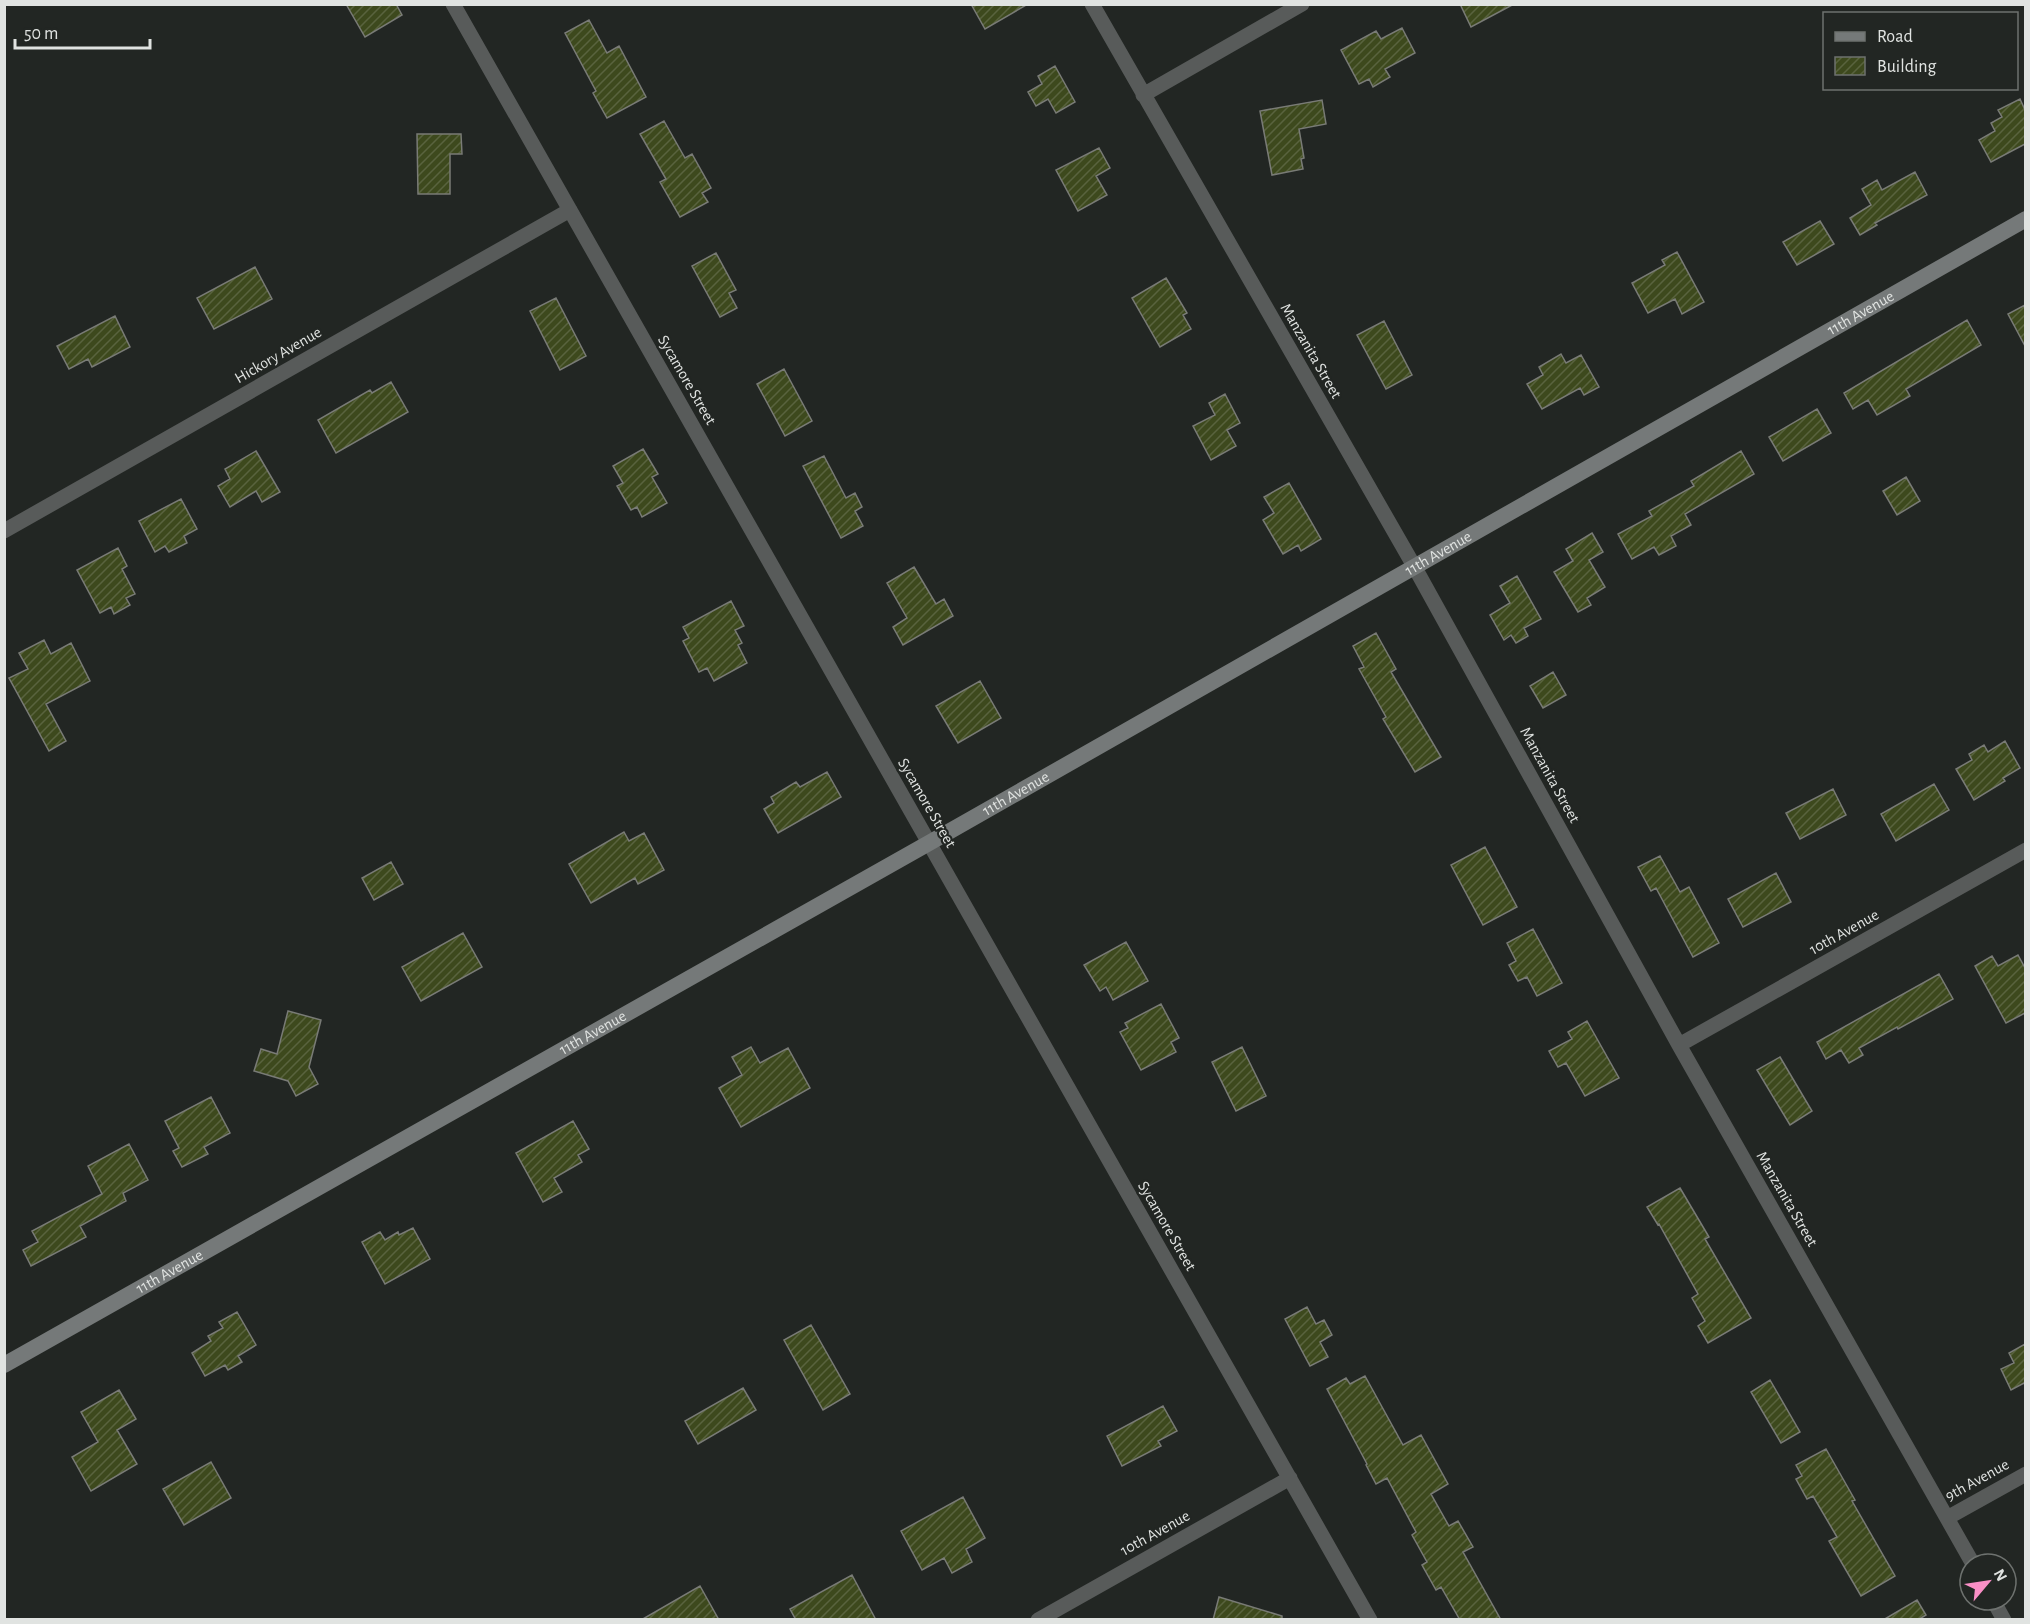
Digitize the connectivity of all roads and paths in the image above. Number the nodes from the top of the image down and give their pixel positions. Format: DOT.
graph roads {
  1 [pos="453,4"];
  2 [pos="1092,4"];
  3 [pos="1302,4"];
  4 [pos="1143,95"];
  5 [pos="570,210"];
  6 [pos="2025,219"];
  7 [pos="4,531"];
  8 [pos="1414,566"];
  9 [pos="929,843"];
  10 [pos="2025,850"];
  11 [pos="1679,1045"];
  12 [pos="4,1365"];
  13 [pos="2025,1474"];
  14 [pos="1290,1479"];
  15 [pos="1947,1518"];
  16 [pos="1966,1552"];
  17 [pos="1038,1620"];
  18 [pos="1370,1620"];
  1 -- 5 [label="street, Sycamore Street"];
  2 -- 4 [label="street, Manzanita Street"];
  3 -- 4 [label="street"];
  4 -- 8 [label="street, Manzanita Street"];
  5 -- 7 [label="street, Hickory Avenue"];
  5 -- 9 [label="street, Sycamore Street"];
  6 -- 8 [label="main road, 11th Avenue"];
  8 -- 9 [label="main road, 11th Avenue"];
  8 -- 11 [label="street, Manzanita Street"];
  9 -- 12 [label="main road, 11th Avenue"];
  9 -- 14 [label="street, Sycamore Street"];
  10 -- 11 [label="street, 10th Avenue"];
  11 -- 15 [label="street, Manzanita Street"];
  13 -- 15 [label="street, 9th Avenue"];
  14 -- 17 [label="street, 10th Avenue"];
  14 -- 18 [label="street, Sycamore Street"];
  15 -- 16 [label="street, Manzanita Street"];
}
